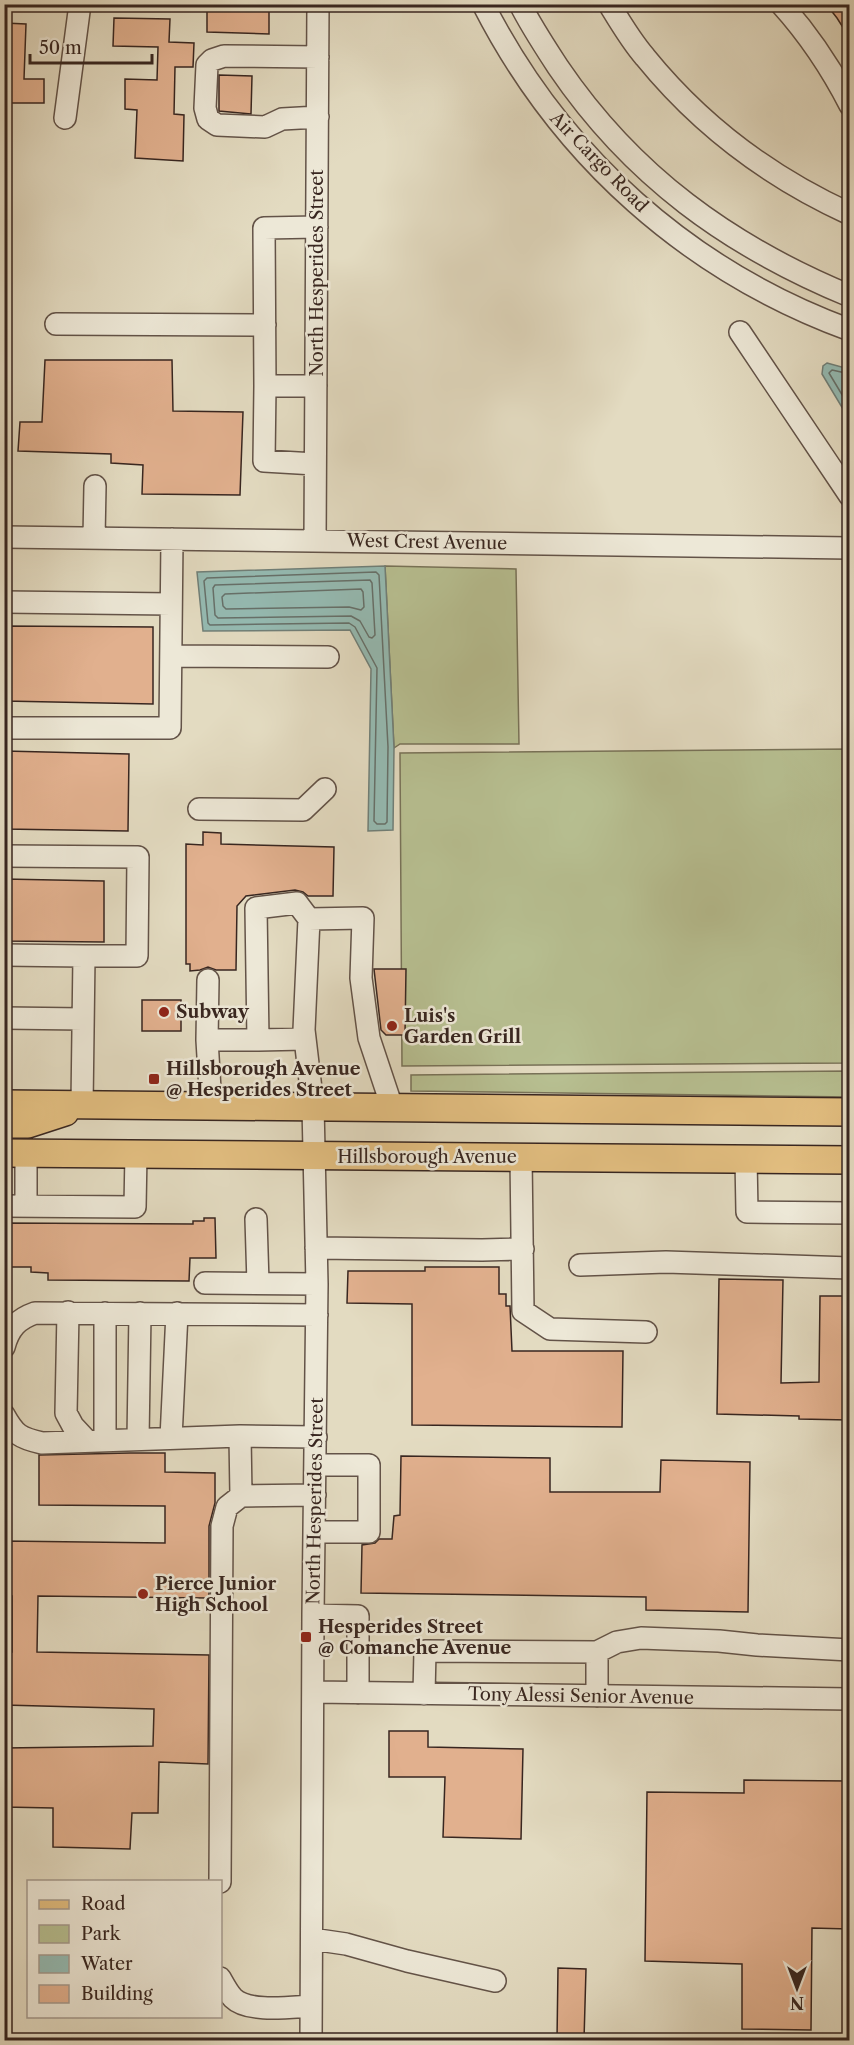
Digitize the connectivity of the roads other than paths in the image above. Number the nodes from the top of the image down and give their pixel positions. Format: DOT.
graph roads {
  1 [pos="80,4"];
  2 [pos="318,4"];
  3 [pos="483,4"];
  4 [pos="520,4"];
  5 [pos="609,4"];
  6 [pos="782,4"];
  7 [pos="318,57"];
  8 [pos="849,105"];
  9 [pos="318,117"];
  10 [pos="65,118"];
  11 [pos="849,214"];
  12 [pos="317,226"];
  13 [pos="849,296"];
  14 [pos="56,324"];
  15 [pos="265,325"];
  16 [pos="849,330"];
  17 [pos="740,332"];
  18 [pos="265,386"];
  19 [pos="316,386"];
  20 [pos="315,464"];
  21 [pos="95,486"];
  22 [pos="849,496"];
  23 [pos="4,537"];
  24 [pos="94,538"];
  25 [pos="172,539"];
  26 [pos="315,541"];
  27 [pos="849,548"];
  28 [pos="4,602"];
  29 [pos="171,604"];
  30 [pos="171,656"];
  31 [pos="328,657"];
  32 [pos="4,728"];
  33 [pos="325,789"];
  34 [pos="199,809"];
  35 [pos="4,856"];
  36 [pos="309,919"];
  37 [pos="4,955"];
  38 [pos="84,956"];
  39 [pos="208,980"];
  40 [pos="4,1018"];
  41 [pos="83,1019"];
  42 [pos="305,1039"];
  43 [pos="207,1040"];
  44 [pos="258,1040"];
  45 [pos="4,1104"];
  46 [pos="82,1105"];
  47 [pos="211,1106"];
  48 [pos="313,1106"];
  49 [pos="392,1107"];
  50 [pos="849,1112"];
  51 [pos="4,1124"];
  52 [pos="15,1153"];
  53 [pos="136,1154"];
  54 [pos="314,1156"];
  55 [pos="521,1157"];
  56 [pos="746,1159"];
  57 [pos="849,1160"];
  58 [pos="15,1206"];
  59 [pos="849,1213"];
  60 [pos="256,1219"];
  61 [pos="316,1248"];
  62 [pos="523,1249"];
  63 [pos="580,1265"];
  64 [pos="849,1268"];
  65 [pos="205,1283"];
  66 [pos="258,1283"];
  67 [pos="317,1284"];
  68 [pos="68,1312"];
  69 [pos="105,1312"];
  70 [pos="140,1313"];
  71 [pos="177,1313"];
  72 [pos="317,1315"];
  73 [pos="646,1332"];
  74 [pos="4,1347"];
  75 [pos="4,1415"];
  76 [pos="240,1436"];
  77 [pos="316,1437"];
  78 [pos="171,1438"];
  79 [pos="138,1439"];
  80 [pos="96,1441"];
  81 [pos="315,1465"];
  82 [pos="315,1495"];
  83 [pos="241,1496"];
  84 [pos="315,1532"];
  85 [pos="313,1615"];
  86 [pos="849,1650"];
  87 [pos="597,1652"];
  88 [pos="313,1692"];
  89 [pos="357,1693"];
  90 [pos="424,1694"];
  91 [pos="597,1696"];
  92 [pos="849,1699"];
  93 [pos="220,1880"];
  94 [pos="312,1938"];
  95 [pos="222,1981"];
  96 [pos="495,1981"];
  97 [pos="311,2006"];
  98 [pos="311,2040"];
  1 -- 10 [label="street"];
  2 -- 7 [label="street, North Hesperides Street"];
  3 -- 16 [label="street, Air Cargo Road"];
  4 -- 13 [label="street, Air Cargo Road"];
  5 -- 11 [label="street"];
  6 -- 8 [label="street"];
  7 -- 9 [label="street, North Hesperides Street"];
  7 -- 9 [label="street"];
  9 -- 12 [label="street, North Hesperides Street"];
  12 -- 15 [label="street"];
  12 -- 19 [label="street, North Hesperides Street"];
  14 -- 15 [label="street"];
  15 -- 18 [label="street"];
  17 -- 22 [label="street"];
  18 -- 19 [label="street"];
  18 -- 20 [label="street"];
  19 -- 20 [label="street, North Hesperides Street"];
  20 -- 26 [label="street, North Hesperides Street"];
  21 -- 24 [label="street"];
  23 -- 24 [label="street, West Crest Avenue"];
  24 -- 25 [label="street, West Crest Avenue"];
  25 -- 26 [label="street, West Crest Avenue"];
  25 -- 29 [label="street"];
  26 -- 27 [label="street, West Crest Avenue"];
  28 -- 29 [label="street"];
  29 -- 30 [label="street"];
  30 -- 31 [label="street"];
  30 -- 32 [label="street"];
  33 -- 34 [label="street"];
  35 -- 38 [label="street"];
  36 -- 42 [label="street, North Hesperides Street"];
  36 -- 44 [label="street"];
  36 -- 49 [label="street"];
  37 -- 38 [label="street"];
  38 -- 41 [label="street"];
  39 -- 43 [label="street"];
  40 -- 41 [label="street"];
  41 -- 46 [label="street"];
  42 -- 44 [label="street"];
  42 -- 48 [label="street, North Hesperides Street"];
  43 -- 44 [label="street"];
  43 -- 47 [label="street"];
  45 -- 46 [label="main road"];
  46 -- 47 [label="main road"];
  46 -- 51 [label="main road"];
  47 -- 48 [label="main road"];
  48 -- 49 [label="main road"];
  48 -- 54 [label="street, North Hesperides Street"];
  49 -- 50 [label="main road"];
  52 -- 53 [label="main road, Hillsborough Avenue"];
  52 -- 58 [label="street"];
  53 -- 54 [label="main road, Hillsborough Avenue"];
  53 -- 58 [label="street"];
  54 -- 55 [label="main road, Hillsborough Avenue"];
  54 -- 61 [label="street, North Hesperides Street"];
  55 -- 56 [label="main road, Hillsborough Avenue"];
  55 -- 62 [label="street"];
  56 -- 57 [label="main road, Hillsborough Avenue"];
  56 -- 59 [label="street"];
  60 -- 66 [label="street"];
  61 -- 62 [label="street"];
  61 -- 67 [label="street, North Hesperides Street"];
  62 -- 73 [label="street"];
  63 -- 64 [label="street"];
  65 -- 66 [label="street"];
  66 -- 67 [label="street"];
  67 -- 72 [label="street, North Hesperides Street"];
  68 -- 69 [label="street"];
  68 -- 74 [label="street"];
  68 -- 80 [label="street"];
  69 -- 70 [label="street"];
  69 -- 80 [label="street"];
  70 -- 71 [label="street"];
  70 -- 79 [label="street"];
  71 -- 72 [label="street"];
  71 -- 78 [label="street"];
  72 -- 77 [label="street, North Hesperides Street"];
  75 -- 80 [label="street"];
  76 -- 77 [label="street"];
  76 -- 78 [label="street"];
  76 -- 83 [label="street"];
  77 -- 81 [label="street, North Hesperides Street"];
  78 -- 79 [label="street"];
  79 -- 80 [label="street"];
  81 -- 82 [label="street, North Hesperides Street"];
  81 -- 84 [label="street"];
  82 -- 83 [label="street"];
  82 -- 84 [label="street, North Hesperides Street"];
  83 -- 93 [label="street"];
  84 -- 85 [label="street, North Hesperides Street"];
  85 -- 88 [label="street, North Hesperides Street"];
  85 -- 89 [label="street"];
  86 -- 87 [label="street"];
  87 -- 90 [label="street"];
  87 -- 91 [label="street"];
  88 -- 89 [label="street, Tony Alessi Senior Avenue"];
  88 -- 94 [label="street, North Hesperides Street"];
  89 -- 90 [label="street, Tony Alessi Senior Avenue"];
  90 -- 91 [label="street, Tony Alessi Senior Avenue"];
  91 -- 92 [label="street, Tony Alessi Senior Avenue"];
  94 -- 96 [label="street"];
  94 -- 97 [label="street, North Hesperides Street"];
  95 -- 97 [label="street"];
  97 -- 98 [label="street, North Hesperides Street"];
}
